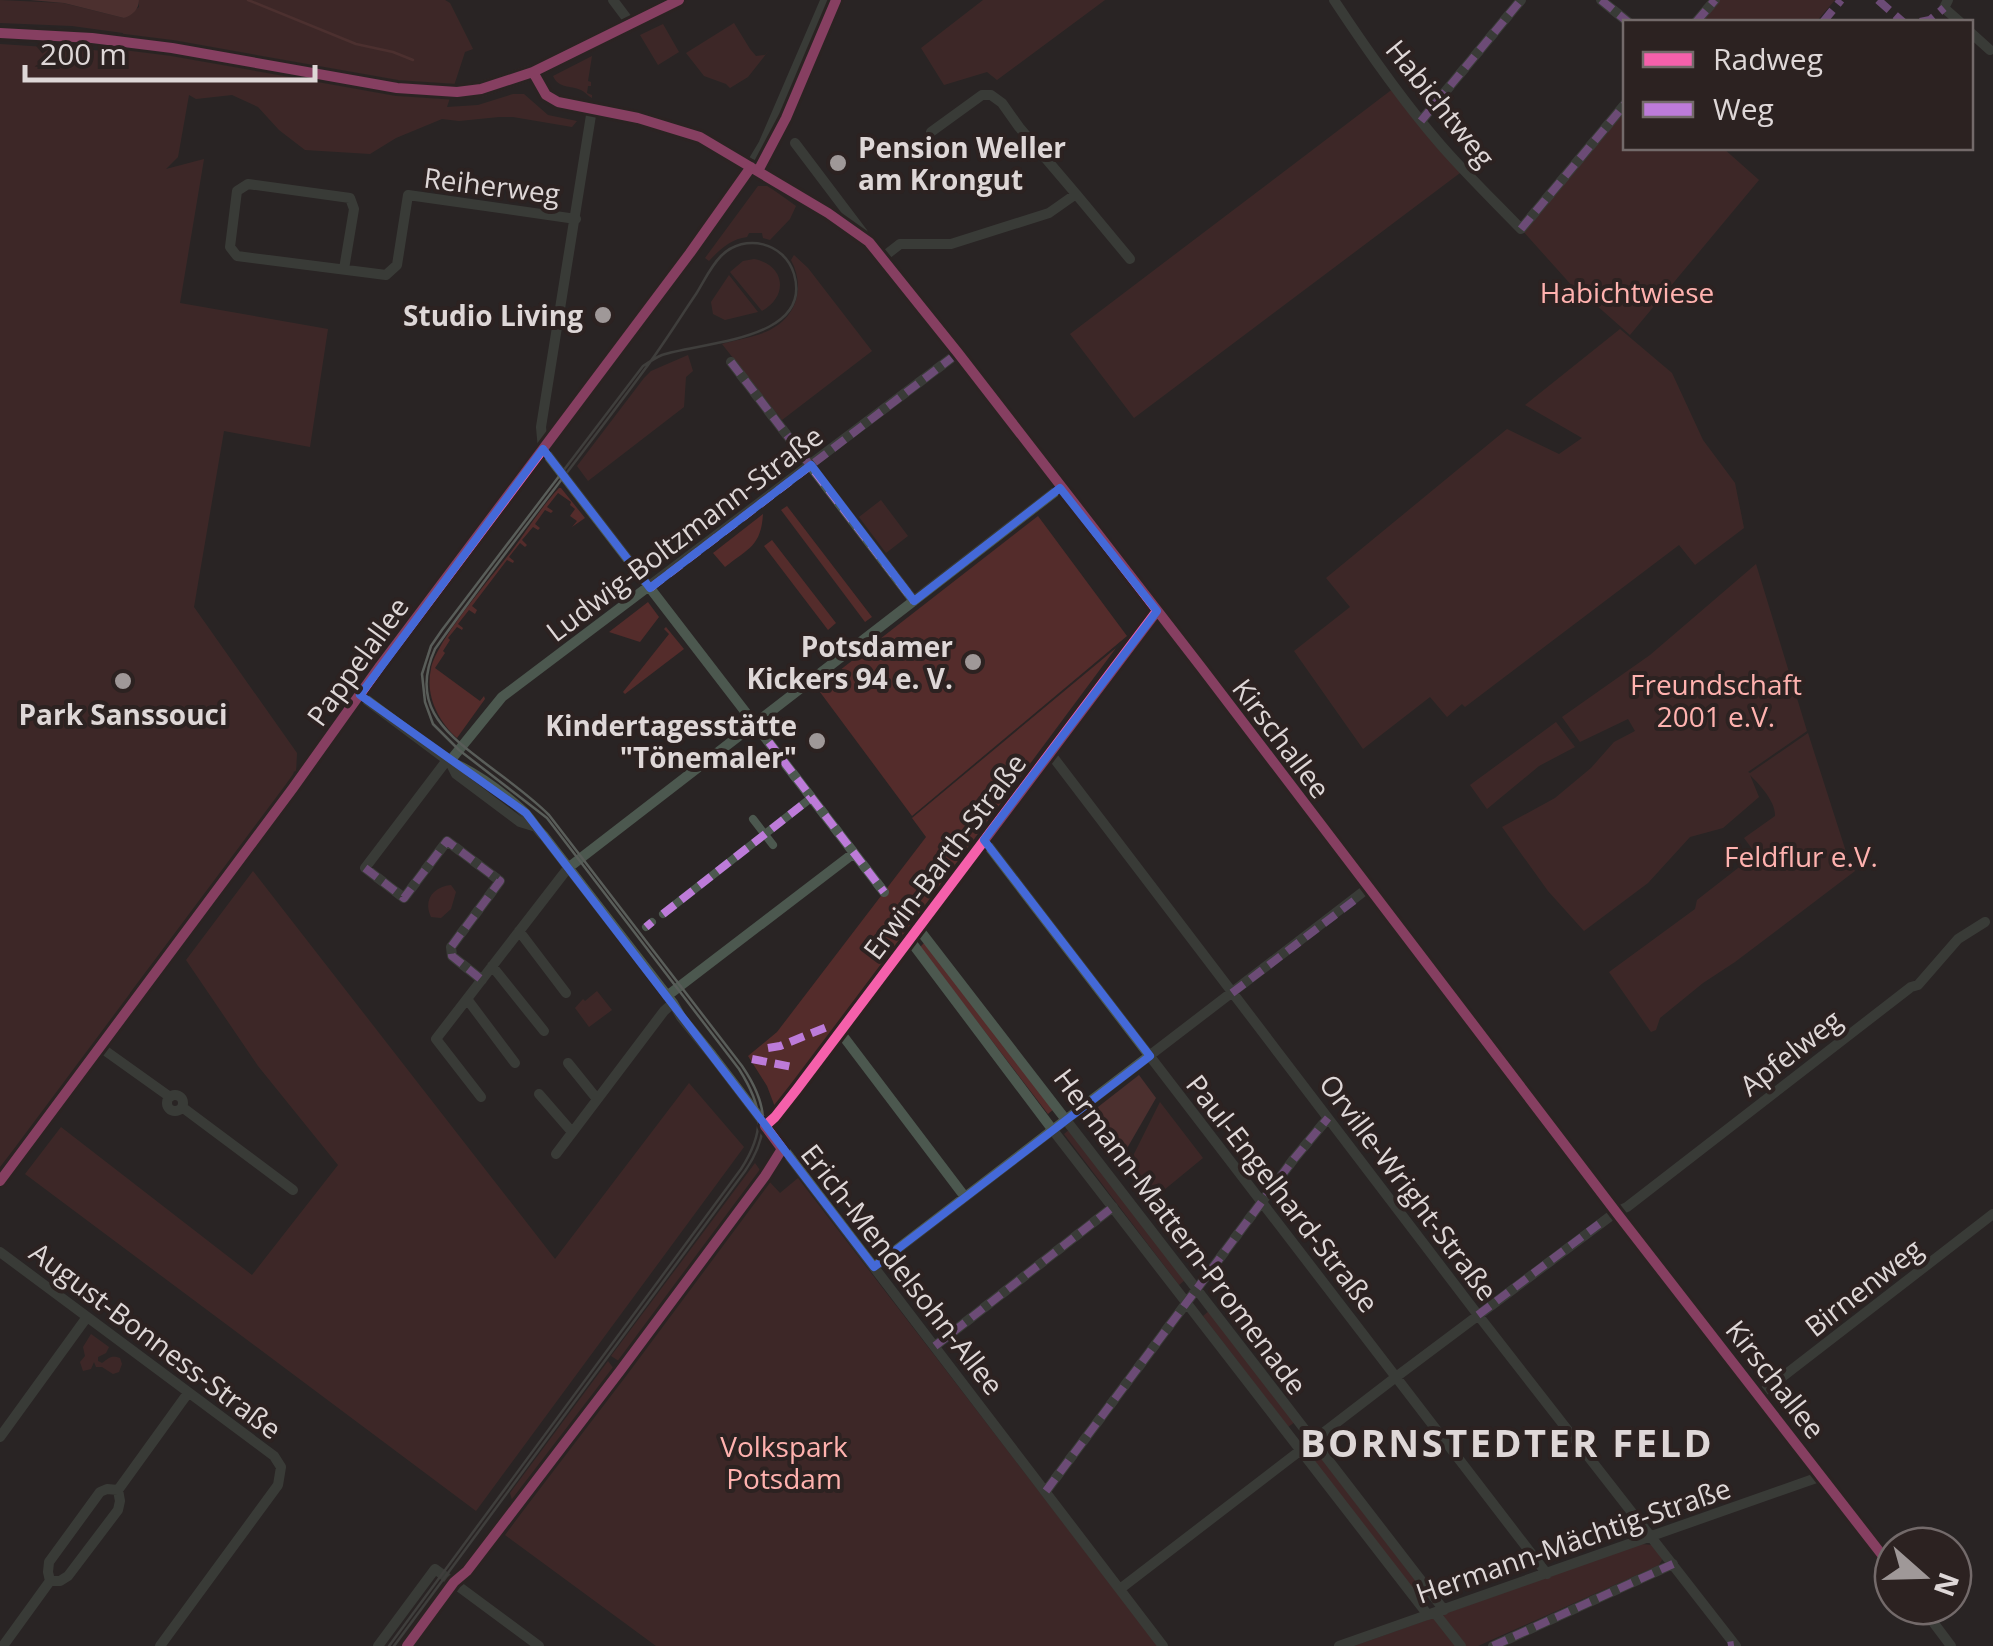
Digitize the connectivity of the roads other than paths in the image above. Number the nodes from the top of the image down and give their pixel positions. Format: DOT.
graph roads {
  1 [pos="613,0"];
  2 [pos="679,0"];
  3 [pos="826,0"];
  4 [pos="1334,0"];
  5 [pos="1521,0"];
  6 [pos="1601,0"];
  7 [pos="1715,0"];
  8 [pos="1948,0"];
  9 [pos="1626,20"];
  10 [pos="1698,20"];
  11 [pos="1958,20"];
  12 [pos="631,24"];
  13 [pos="0,33"];
  14 [pos="1973,35"];
  15 [pos="1990,50"];
  16 [pos="532,72"];
  17 [pos="1623,107"];
  18 [pos="592,109"];
  19 [pos="1421,121"];
  20 [pos="932,132"];
  21 [pos="795,143"];
  22 [pos="751,168"];
  23 [pos="1076,194"];
  24 [pos="576,218"];
  25 [pos="869,242"];
  26 [pos="882,258"];
  27 [pos="1130,258"];
  28 [pos="344,269"];
  29 [pos="958,354"];
  30 [pos="732,362"];
  31 [pos="543,449"];
  32 [pos="811,465"];
  33 [pos="1060,488"];
  34 [pos="650,588"];
  35 [pos="914,601"];
  36 [pos="1157,611"];
  37 [pos="360,694"];
  38 [pos="755,724"];
  39 [pos="1050,753"];
  40 [pos="448,761"];
  41 [pos="812,798"];
  42 [pos="753,819"];
  43 [pos="766,836"];
  44 [pos="984,840"];
  45 [pos="773,845"];
  46 [pos="854,853"];
  47 [pos="568,868"];
  48 [pos="1368,888"];
  49 [pos="884,892"];
  50 [pos="663,914"];
  51 [pos="1984,922"];
  52 [pos="918,928"];
  53 [pos="519,931"];
  54 [pos="910,939"];
  55 [pos="492,966"];
  56 [pos="482,980"];
  57 [pos="566,992"];
  58 [pos="1232,993"];
  59 [pos="467,999"];
  60 [pos="670,999"];
  61 [pos="544,1031"];
  62 [pos="840,1032"];
  63 [pos="100,1047"];
  64 [pos="1150,1056"];
  65 [pos="515,1063"];
  66 [pos="568,1063"];
  67 [pos="539,1094"];
  68 [pos="480,1097"];
  69 [pos="597,1099"];
  70 [pos="1067,1118"];
  71 [pos="1328,1118"];
  72 [pos="765,1126"];
  73 [pos="1052,1129"];
  74 [pos="572,1132"];
  75 [pos="556,1154"];
  76 [pos="0,1182"];
  77 [pos="292,1190"];
  78 [pos="965,1197"];
  79 [pos="1262,1202"];
  80 [pos="1112,1207"];
  81 [pos="1616,1212"];
  82 [pos="1993,1214"];
  83 [pos="0,1252"];
  84 [pos="874,1267"];
  85 [pos="1197,1288"];
  86 [pos="1186,1303"];
  87 [pos="1478,1316"];
  88 [pos="88,1317"];
  89 [pos="935,1346"];
  90 [pos="1396,1376"];
  91 [pos="188,1393"];
  92 [pos="1759,1395"];
  93 [pos="0,1437"];
  94 [pos="1313,1442"];
  95 [pos="1301,1451"];
  96 [pos="1822,1476"];
  97 [pos="118,1490"];
  98 [pos="1046,1491"];
  99 [pos="1650,1536"];
  100 [pos="1873,1543"];
  101 [pos="1673,1564"];
  102 [pos="1547,1574"];
  103 [pos="50,1581"];
  104 [pos="454,1582"];
  105 [pos="1120,1589"];
  106 [pos="1435,1613"];
  107 [pos="1733,1645"];
  108 [pos="2,1646"];
  109 [pos="160,1646"];
  110 [pos="378,1646"];
  111 [pos="407,1646"];
  112 [pos="539,1646"];
  113 [pos="1163,1646"];
  114 [pos="1338,1646"];
  115 [pos="1461,1646"];
  116 [pos="1492,1646"];
  1 -- 12 [label="street"];
  2 -- 12 [label="main road"];
  3 -- 22 [label="street, Pappelallee"];
  4 -- 19 [label="street, Habichtweg"];
  5 -- 19 [label="street"];
  6 -- 9 [label="street"];
  7 -- 10 [label="street"];
  8 -- 11 [label="street"];
  12 -- 16 [label="main road"];
  13 -- 16 [label="main road"];
  14 -- 15 [label="street"];
  16 -- 18 [label="street, Kirschallee"];
  17 -- 19 [label="street, Habichtweg"];
  18 -- 22 [label="street, Kirschallee"];
  18 -- 24 [label="street, Reiherweg"];
  20 -- 23 [label="street"];
  21 -- 25 [label="street, Kirschallee"];
  22 -- 25 [label="street, Kirschallee"];
  22 -- 31 [label="street, Pappelallee"];
  23 -- 26 [label="street"];
  23 -- 27 [label="street"];
  24 -- 28 [label="street, Reiherweg"];
  24 -- 31 [label="street, Reiherweg"];
  25 -- 26 [label="street, Kirschallee"];
  26 -- 29 [label="street, Kirschallee"];
  28 -- 28 [label="street, Reiherweg"];
  29 -- 32 [label="street, Ludwig-Boltzmann-Straße"];
  29 -- 33 [label="street, Kirschallee"];
  30 -- 32 [label="street"];
  31 -- 34 [label="street"];
  31 -- 37 [label="street, Pappelallee"];
  32 -- 34 [label="street, Ludwig-Boltzmann-Straße"];
  32 -- 35 [label="street"];
  33 -- 35 [label="street"];
  33 -- 36 [label="street, Kirschallee"];
  34 -- 38 [label="street"];
  34 -- 40 [label="street, Ludwig-Boltzmann-Straße"];
  35 -- 38 [label="street"];
  36 -- 39 [label="street, Erwin-Barth-Straße"];
  36 -- 48 [label="street, Kirschallee"];
  37 -- 40 [label="street, Erich-Mendelsohn-Allee"];
  37 -- 63 [label="street, Pappelallee"];
  38 -- 41 [label="street"];
  38 -- 47 [label="street"];
  39 -- 44 [label="street, Erwin-Barth-Straße"];
  39 -- 58 [label="street, Orville-Wright-Straße"];
  40 -- 47 [label="street, Erich-Mendelsohn-Allee"];
  40 -- 56 [label="street, Ludwig-Boltzmann-Straße"];
  41 -- 43 [label="street"];
  41 -- 46 [label="street"];
  42 -- 43 [label="street"];
  43 -- 45 [label="street"];
  43 -- 50 [label="street"];
  44 -- 52 [label="street, Erwin-Barth-Straße"];
  44 -- 64 [label="street, Paul-Engelhard-Straße"];
  46 -- 49 [label="street"];
  46 -- 60 [label="street"];
  47 -- 53 [label="street"];
  47 -- 60 [label="street, Erich-Mendelsohn-Allee"];
  48 -- 58 [label="street"];
  48 -- 81 [label="street, Kirschallee"];
  51 -- 81 [label="street, Apfelweg"];
  52 -- 54 [label="street, Erwin-Barth-Straße"];
  52 -- 70 [label="street, Hermann-Mattern-Promenade"];
  53 -- 55 [label="street"];
  53 -- 57 [label="street"];
  54 -- 62 [label="street, Erwin-Barth-Straße"];
  54 -- 73 [label="street, Hermann-Mattern-Promenade"];
  55 -- 56 [label="street"];
  55 -- 61 [label="street"];
  56 -- 59 [label="street"];
  58 -- 64 [label="street"];
  58 -- 71 [label="street, Orville-Wright-Straße"];
  59 -- 65 [label="street"];
  59 -- 68 [label="street"];
  60 -- 69 [label="street"];
  60 -- 72 [label="street, Erich-Mendelsohn-Allee"];
  62 -- 72 [label="street, Erwin-Barth-Straße"];
  62 -- 78 [label="street"];
  63 -- 76 [label="street, Pappelallee"];
  63 -- 77 [label="street"];
  64 -- 70 [label="street"];
  64 -- 79 [label="street, Paul-Engelhard-Straße"];
  66 -- 69 [label="street"];
  67 -- 74 [label="street"];
  69 -- 74 [label="street"];
  70 -- 73 [label="street"];
  70 -- 85 [label="street, Hermann-Mattern-Promenade"];
  71 -- 79 [label="street"];
  71 -- 87 [label="street, Orville-Wright-Straße"];
  72 -- 84 [label="street, Erich-Mendelsohn-Allee"];
  73 -- 78 [label="street"];
  73 -- 80 [label="street, Hermann-Mattern-Promenade"];
  74 -- 75 [label="street"];
  78 -- 84 [label="street"];
  79 -- 85 [label="street"];
  79 -- 90 [label="street, Paul-Engelhard-Straße"];
  80 -- 86 [label="street, Hermann-Mattern-Promenade"];
  80 -- 89 [label="street"];
  81 -- 87 [label="street, Apfelweg"];
  81 -- 92 [label="street, Kirschallee"];
  82 -- 92 [label="street, Birnenweg"];
  83 -- 88 [label="street, August-Bonness-Straße"];
  84 -- 89 [label="street, Erich-Mendelsohn-Allee"];
  85 -- 86 [label="street"];
  85 -- 94 [label="street, Hermann-Mattern-Promenade"];
  86 -- 95 [label="street, Hermann-Mattern-Promenade"];
  86 -- 98 [label="street"];
  87 -- 90 [label="street, Apfelweg"];
  87 -- 99 [label="street, Orville-Wright-Straße"];
  88 -- 91 [label="street, August-Bonness-Straße"];
  88 -- 93 [label="street"];
  89 -- 98 [label="street, Erich-Mendelsohn-Allee"];
  90 -- 94 [label="street, Apfelweg"];
  90 -- 102 [label="street, Paul-Engelhard-Straße"];
  91 -- 97 [label="street"];
  91 -- 109 [label="street, August-Bonness-Straße"];
  92 -- 96 [label="street, Kirschallee"];
  94 -- 95 [label="street, Apfelweg"];
  94 -- 106 [label="street, Hermann-Mattern-Promenade"];
  95 -- 105 [label="street, Apfelweg"];
  95 -- 106 [label="street, Hermann-Mattern-Promenade"];
  96 -- 99 [label="street, Hermann-Mächtig-Straße"];
  96 -- 100 [label="street, Kirschallee"];
  97 -- 103 [label="street"];
  97 -- 103 [label="street"];
  98 -- 105 [label="street, Erich-Mendelsohn-Allee"];
  99 -- 101 [label="street, Orville-Wright-Straße"];
  99 -- 102 [label="street, Hermann-Mächtig-Straße"];
  101 -- 107 [label="street, Orville-Wright-Straße"];
  101 -- 116 [label="street"];
  102 -- 106 [label="street, Hermann-Mächtig-Straße"];
  103 -- 108 [label="street"];
  104 -- 110 [label="street"];
  104 -- 111 [label="street"];
  104 -- 112 [label="street"];
  105 -- 113 [label="street, Erich-Mendelsohn-Allee"];
  106 -- 114 [label="street, Hermann-Mächtig-Straße"];
  106 -- 115 [label="street, Hermann-Mattern-Promenade"];
}
